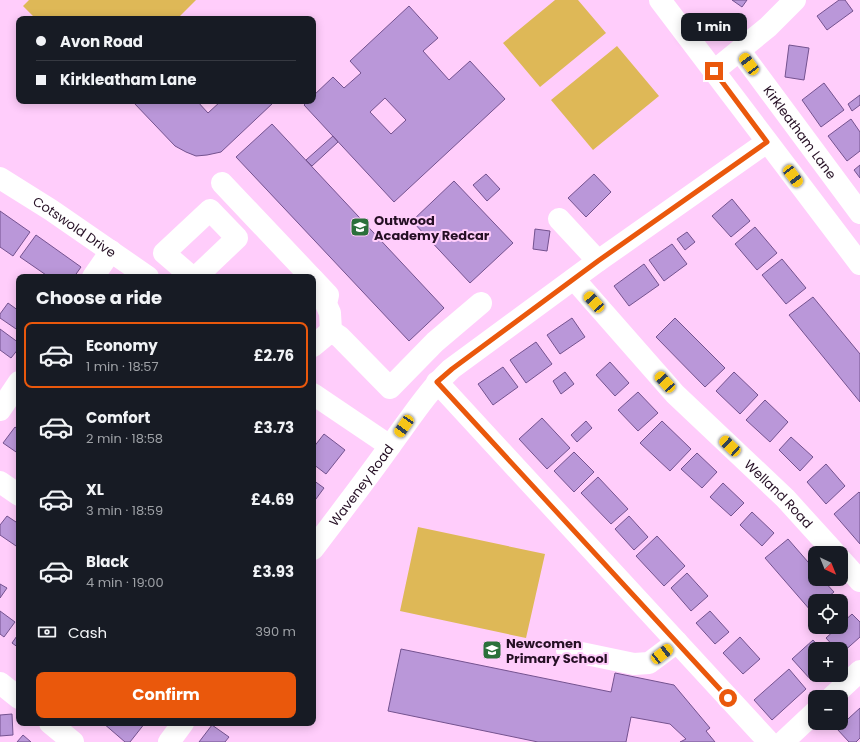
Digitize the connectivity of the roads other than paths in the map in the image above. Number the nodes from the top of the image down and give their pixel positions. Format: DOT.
graph roads {
  1 [pos="660,0"];
  2 [pos="795,0"];
  3 [pos="740,51"];
  4 [pos="714,71"];
  5 [pos="767,142"];
  6 [pos="0,178"];
  7 [pos="222,182"];
  8 [pos="245,207"];
  9 [pos="860,213"];
  10 [pos="559,219"];
  11 [pos="224,225"];
  12 [pos="111,251"];
  13 [pos="598,261"];
  14 [pos="860,264"];
  15 [pos="95,274"];
  16 [pos="144,274"];
  17 [pos="188,274"];
  18 [pos="199,274"];
  19 [pos="308,274"];
  20 [pos="574,279"];
  21 [pos="316,282"];
  22 [pos="482,303"];
  23 [pos="331,331"];
  24 [pos="316,344"];
  25 [pos="437,382"];
  26 [pos="16,386"];
  27 [pos="316,396"];
  28 [pos="0,410"];
  29 [pos="390,446"];
  30 [pos="0,482"];
  31 [pos="16,492"];
  32 [pos="316,545"];
  33 [pos="829,546"];
  34 [pos="848,568"];
  35 [pos="860,581"];
  36 [pos="677,642"];
  37 [pos="567,650"];
  38 [pos="860,671"];
  39 [pos="0,683"];
  40 [pos="840,690"];
  41 [pos="16,696"];
  42 [pos="808,719"];
  43 [pos="54,726"];
  44 [pos="181,726"];
  45 [pos="73,742"];
  46 [pos="169,742"];
  47 [pos="769,742"];
  48 [pos="783,742"];
  1 -- 4 [label="street"];
  2 -- 3 [label="street"];
  3 -- 4 [label="street"];
  3 -- 9 [label="street, Kirkleatham Lane"];
  4 -- 5 [label="street"];
  5 -- 13 [label="street, Waveney Road"];
  5 -- 14 [label="street"];
  6 -- 12 [label="street, Cotswold Drive"];
  7 -- 8 [label="street"];
  8 -- 11 [label="street"];
  8 -- 19 [label="street"];
  10 -- 13 [label="street"];
  11 -- 17 [label="street"];
  11 -- 18 [label="street"];
  12 -- 15 [label="street"];
  12 -- 16 [label="street, Cotswold Drive"];
  13 -- 20 [label="street, Waveney Road"];
  20 -- 25 [label="street, Waveney Road"];
  20 -- 33 [label="street, Welland Road"];
  21 -- 23 [label="street"];
  22 -- 23 [label="street"];
  23 -- 24 [label="street"];
  25 -- 29 [label="street, Waveney Road"];
  25 -- 36 [label="street"];
  26 -- 28 [label="street"];
  27 -- 29 [label="street"];
  29 -- 32 [label="street, Waveney Road"];
  30 -- 31 [label="street"];
  34 -- 35 [label="street"];
  36 -- 37 [label="street"];
  36 -- 47 [label="street"];
  38 -- 40 [label="street"];
  39 -- 41 [label="street"];
  42 -- 48 [label="street"];
  43 -- 45 [label="street"];
  44 -- 46 [label="street"];
}
